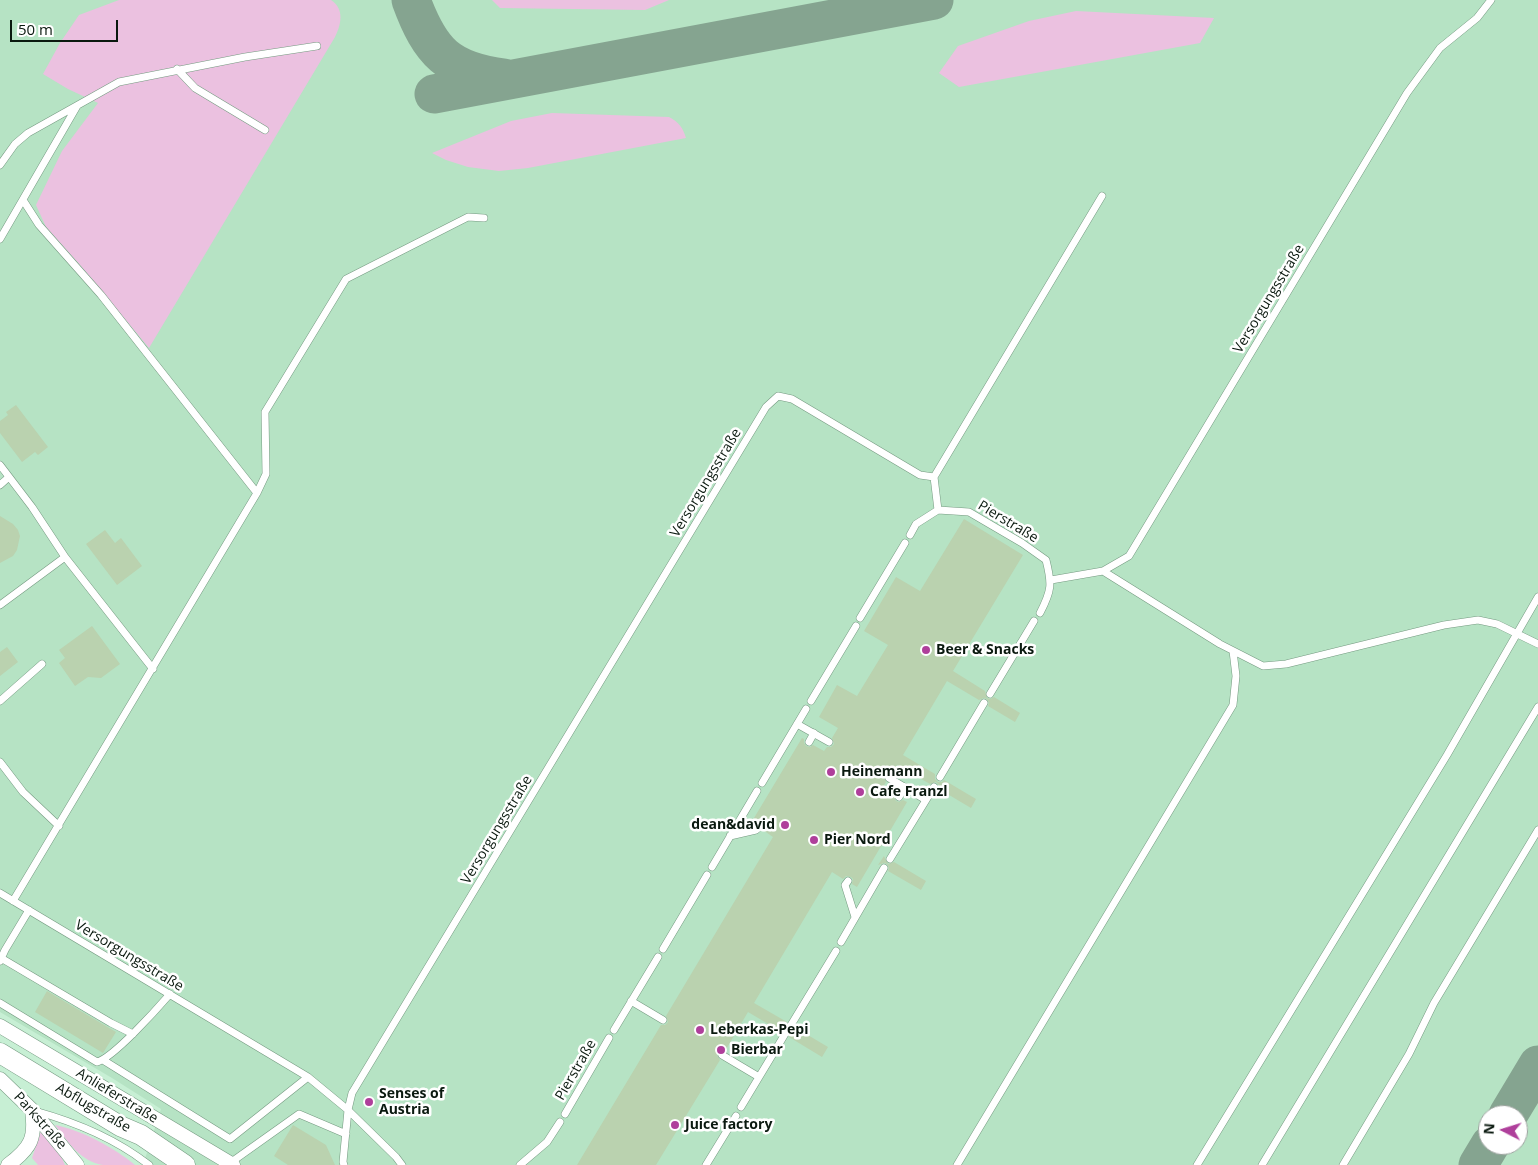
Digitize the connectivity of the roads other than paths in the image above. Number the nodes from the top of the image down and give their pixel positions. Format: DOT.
graph roads {
  1 [pos="1491,0"];
  2 [pos="317,46"];
  3 [pos="177,70"];
  4 [pos="77,105"];
  5 [pos="265,130"];
  6 [pos="0,165"];
  7 [pos="1102,196"];
  8 [pos="23,200"];
  9 [pos="484,218"];
  10 [pos="0,239"];
  11 [pos="0,465"];
  12 [pos="9,477"];
  13 [pos="934,477"];
  14 [pos="0,485"];
  15 [pos="257,493"];
  16 [pos="938,510"];
  17 [pos="910,535"];
  18 [pos="905,543"];
  19 [pos="65,557"];
  20 [pos="1103,571"];
  21 [pos="1051,580"];
  22 [pos="1538,597"];
  23 [pos="0,605"];
  24 [pos="1040,612"];
  25 [pos="860,618"];
  26 [pos="1034,622"];
  27 [pos="856,626"];
  28 [pos="1516,632"];
  29 [pos="1538,644"];
  30 [pos="1233,651"];
  31 [pos="42,664"];
  32 [pos="153,669"];
  33 [pos="990,694"];
  34 [pos="0,701"];
  35 [pos="811,701"];
  36 [pos="984,703"];
  37 [pos="1538,707"];
  38 [pos="806,709"];
  39 [pos="797,724"];
  40 [pos="814,733"];
  41 [pos="809,742"];
  42 [pos="829,742"];
  43 [pos="0,762"];
  44 [pos="940,777"];
  45 [pos="889,778"];
  46 [pos="762,783"];
  47 [pos="905,787"];
  48 [pos="934,787"];
  49 [pos="757,792"];
  50 [pos="899,797"];
  51 [pos="926,800"];
  52 [pos="59,826"];
  53 [pos="758,828"];
  54 [pos="1538,830"];
  55 [pos="730,836"];
  56 [pos="890,859"];
  57 [pos="712,866"];
  58 [pos="884,868"];
  59 [pos="707,875"];
  60 [pos="848,881"];
  61 [pos="0,893"];
  62 [pos="13,901"];
  63 [pos="29,910"];
  64 [pos="855,917"];
  65 [pos="841,942"];
  66 [pos="663,949"];
  67 [pos="836,951"];
  68 [pos="658,957"];
  69 [pos="1,959"];
  70 [pos="170,994"];
  71 [pos="631,1001"];
  72 [pos="0,1003"];
  73 [pos="663,1020"];
  74 [pos="791,1025"];
  75 [pos="0,1026"];
  76 [pos="614,1030"];
  77 [pos="133,1034"];
  78 [pos="785,1034"];
  79 [pos="609,1038"];
  80 [pos="0,1053"];
  81 [pos="722,1055"];
  82 [pos="103,1060"];
  83 [pos="308,1077"];
  84 [pos="759,1077"];
  85 [pos="0,1079"];
  86 [pos="741,1107"];
  87 [pos="32,1110"];
  88 [pos="348,1110"];
  89 [pos="565,1114"];
  90 [pos="736,1116"];
  91 [pos="560,1122"];
  92 [pos="120,1126"];
  93 [pos="346,1134"];
  94 [pos="28,1149"];
  95 [pos="149,1150"];
  96 [pos="26,1163"];
  97 [pos="231,1164"];
  98 [pos="8,1165"];
  99 [pos="77,1165"];
  100 [pos="149,1165"];
  101 [pos="185,1165"];
  102 [pos="344,1165"];
  103 [pos="402,1165"];
  104 [pos="520,1165"];
  105 [pos="706,1165"];
  106 [pos="957,1165"];
  107 [pos="1197,1165"];
  108 [pos="1262,1165"];
  109 [pos="1343,1165"];
  1 -- 20 [label="lane, Versorgungsstraße"];
  2 -- 3 [label="lane"];
  3 -- 4 [label="lane"];
  3 -- 5 [label="lane"];
  4 -- 6 [label="lane"];
  4 -- 8 [label="lane"];
  7 -- 13 [label="lane"];
  8 -- 10 [label="lane"];
  8 -- 15 [label="lane"];
  9 -- 15 [label="lane"];
  11 -- 12 [label="lane"];
  12 -- 14 [label="lane"];
  12 -- 19 [label="lane"];
  13 -- 16 [label="lane"];
  13 -- 88 [label="lane, Versorgungsstraße"];
  15 -- 32 [label="lane"];
  16 -- 17 [label="lane"];
  16 -- 21 [label="lane, Pierstraße"];
  18 -- 25 [label="lane"];
  19 -- 23 [label="lane"];
  19 -- 32 [label="lane"];
  20 -- 21 [label="lane, Versorgungsstraße"];
  20 -- 30 [label="lane"];
  21 -- 24 [label="lane"];
  22 -- 28 [label="lane"];
  26 -- 33 [label="lane"];
  27 -- 35 [label="lane"];
  28 -- 29 [label="lane"];
  28 -- 30 [label="lane"];
  28 -- 107 [label="lane"];
  30 -- 106 [label="lane"];
  31 -- 34 [label="lane"];
  32 -- 52 [label="lane"];
  36 -- 44 [label="lane"];
  37 -- 108 [label="lane"];
  38 -- 39 [label="lane"];
  39 -- 40 [label="lane"];
  39 -- 46 [label="lane"];
  40 -- 41 [label="lane"];
  40 -- 42 [label="lane"];
  43 -- 52 [label="lane"];
  45 -- 47 [label="lane"];
  47 -- 50 [label="lane"];
  47 -- 51 [label="lane"];
  48 -- 51 [label="lane"];
  49 -- 55 [label="lane"];
  51 -- 56 [label="lane"];
  52 -- 62 [label="lane"];
  53 -- 55 [label="lane"];
  54 -- 109 [label="lane"];
  55 -- 57 [label="lane"];
  58 -- 64 [label="lane"];
  59 -- 66 [label="lane"];
  60 -- 64 [label="lane"];
  61 -- 62 [label="lane, Versorgungsstraße"];
  62 -- 63 [label="lane, Versorgungsstraße"];
  63 -- 69 [label="lane"];
  63 -- 70 [label="lane, Versorgungsstraße"];
  64 -- 65 [label="lane"];
  67 -- 74 [label="lane"];
  68 -- 71 [label="lane, Pierstraße"];
  69 -- 77 [label="lane"];
  70 -- 77 [label="lane"];
  70 -- 83 [label="lane, Versorgungsstraße"];
  71 -- 73 [label="lane"];
  71 -- 76 [label="lane, Pierstraße"];
  72 -- 82 [label="lane"];
  75 -- 97 [label="street, Anlieferstraße"];
  77 -- 82 [label="lane"];
  78 -- 84 [label="lane"];
  79 -- 89 [label="lane, Pierstraße"];
  80 -- 92 [label="street, Abflugstraße"];
  81 -- 84 [label="lane"];
  82 -- 83 [label="lane"];
  83 -- 88 [label="lane, Versorgungsstraße"];
  84 -- 86 [label="lane"];
  85 -- 87 [label="street, Parkstraße"];
  87 -- 94 [label="street"];
  87 -- 99 [label="street, Parkstraße"];
  87 -- 100 [label="lane"];
  88 -- 93 [label="lane"];
  88 -- 103 [label="lane"];
  90 -- 105 [label="lane"];
  91 -- 104 [label="lane, Pierstraße"];
  92 -- 95 [label="lane"];
  92 -- 101 [label="street, Abflugstraße"];
  93 -- 97 [label="lane"];
  93 -- 102 [label="lane"];
  94 -- 96 [label="lane"];
  94 -- 98 [label="street"];
}
